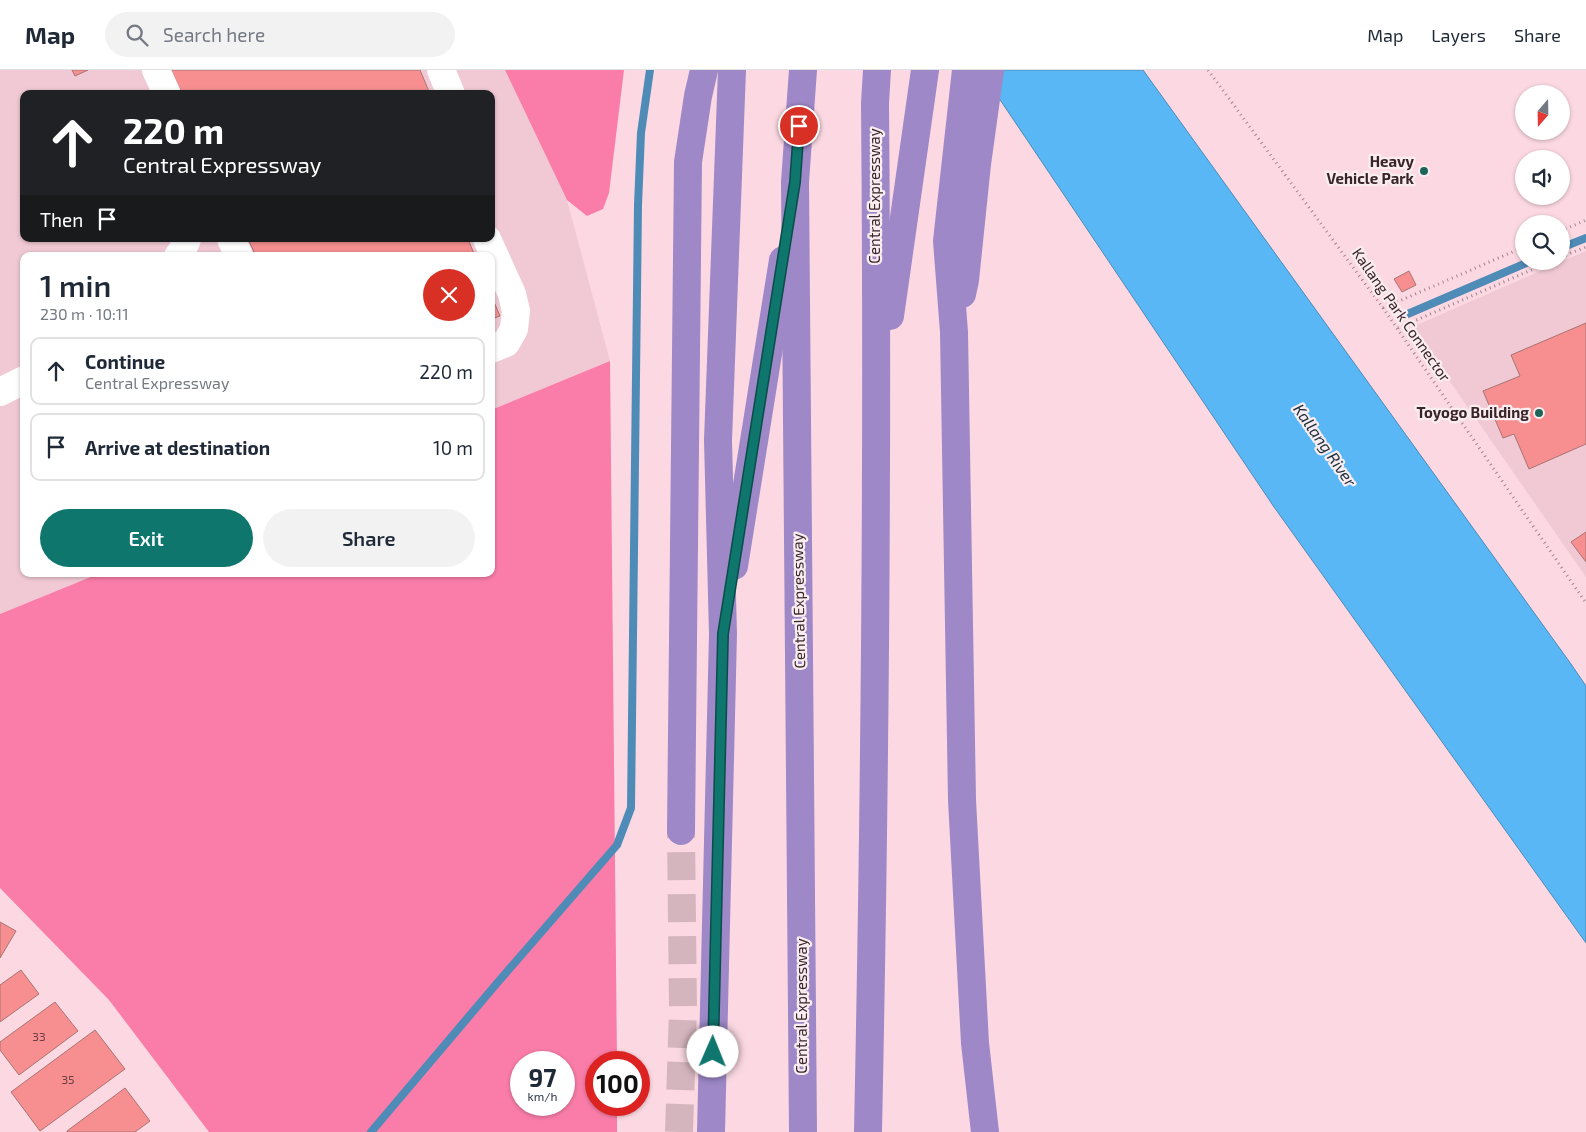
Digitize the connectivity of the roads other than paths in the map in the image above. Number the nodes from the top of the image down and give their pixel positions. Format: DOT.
graph roads {
  1 [pos="156,70"];
  2 [pos="441,70"];
  3 [pos="704,70"];
  4 [pos="732,70"];
  5 [pos="803,70"];
  6 [pos="877,70"];
  7 [pos="966,70"];
  8 [pos="990,70"];
  9 [pos="923,79"];
  10 [pos="165,90"];
  11 [pos="449,90"];
  12 [pos="966,159"];
  13 [pos="795,182"];
  14 [pos="495,257"];
  15 [pos="495,347"];
  16 [pos="20,382"];
  17 [pos="0,392"];
  18 [pos="876,423"];
  19 [pos="723,634"];
  20 [pos="682,831"];
  21 [pos="711,1132"];
  22 [pos="803,1132"];
  23 [pos="868,1132"];
  24 [pos="985,1132"];
  1 -- 10 [label="lane"];
  2 -- 11 [label="lane"];
  3 -- 20 [label="highway"];
  4 -- 19 [label="highway"];
  5 -- 13 [label="highway, Central Expressway"];
  6 -- 18 [label="highway, Central Expressway"];
  7 -- 12 [label="highway"];
  8 -- 12 [label="highway"];
  9 -- 18 [label="highway"];
  12 -- 24 [label="highway"];
  13 -- 19 [label="highway"];
  13 -- 22 [label="highway, Central Expressway"];
  14 -- 15 [label="lane"];
  16 -- 17 [label="lane"];
  18 -- 23 [label="highway, Central Expressway"];
  19 -- 21 [label="highway"];
}
